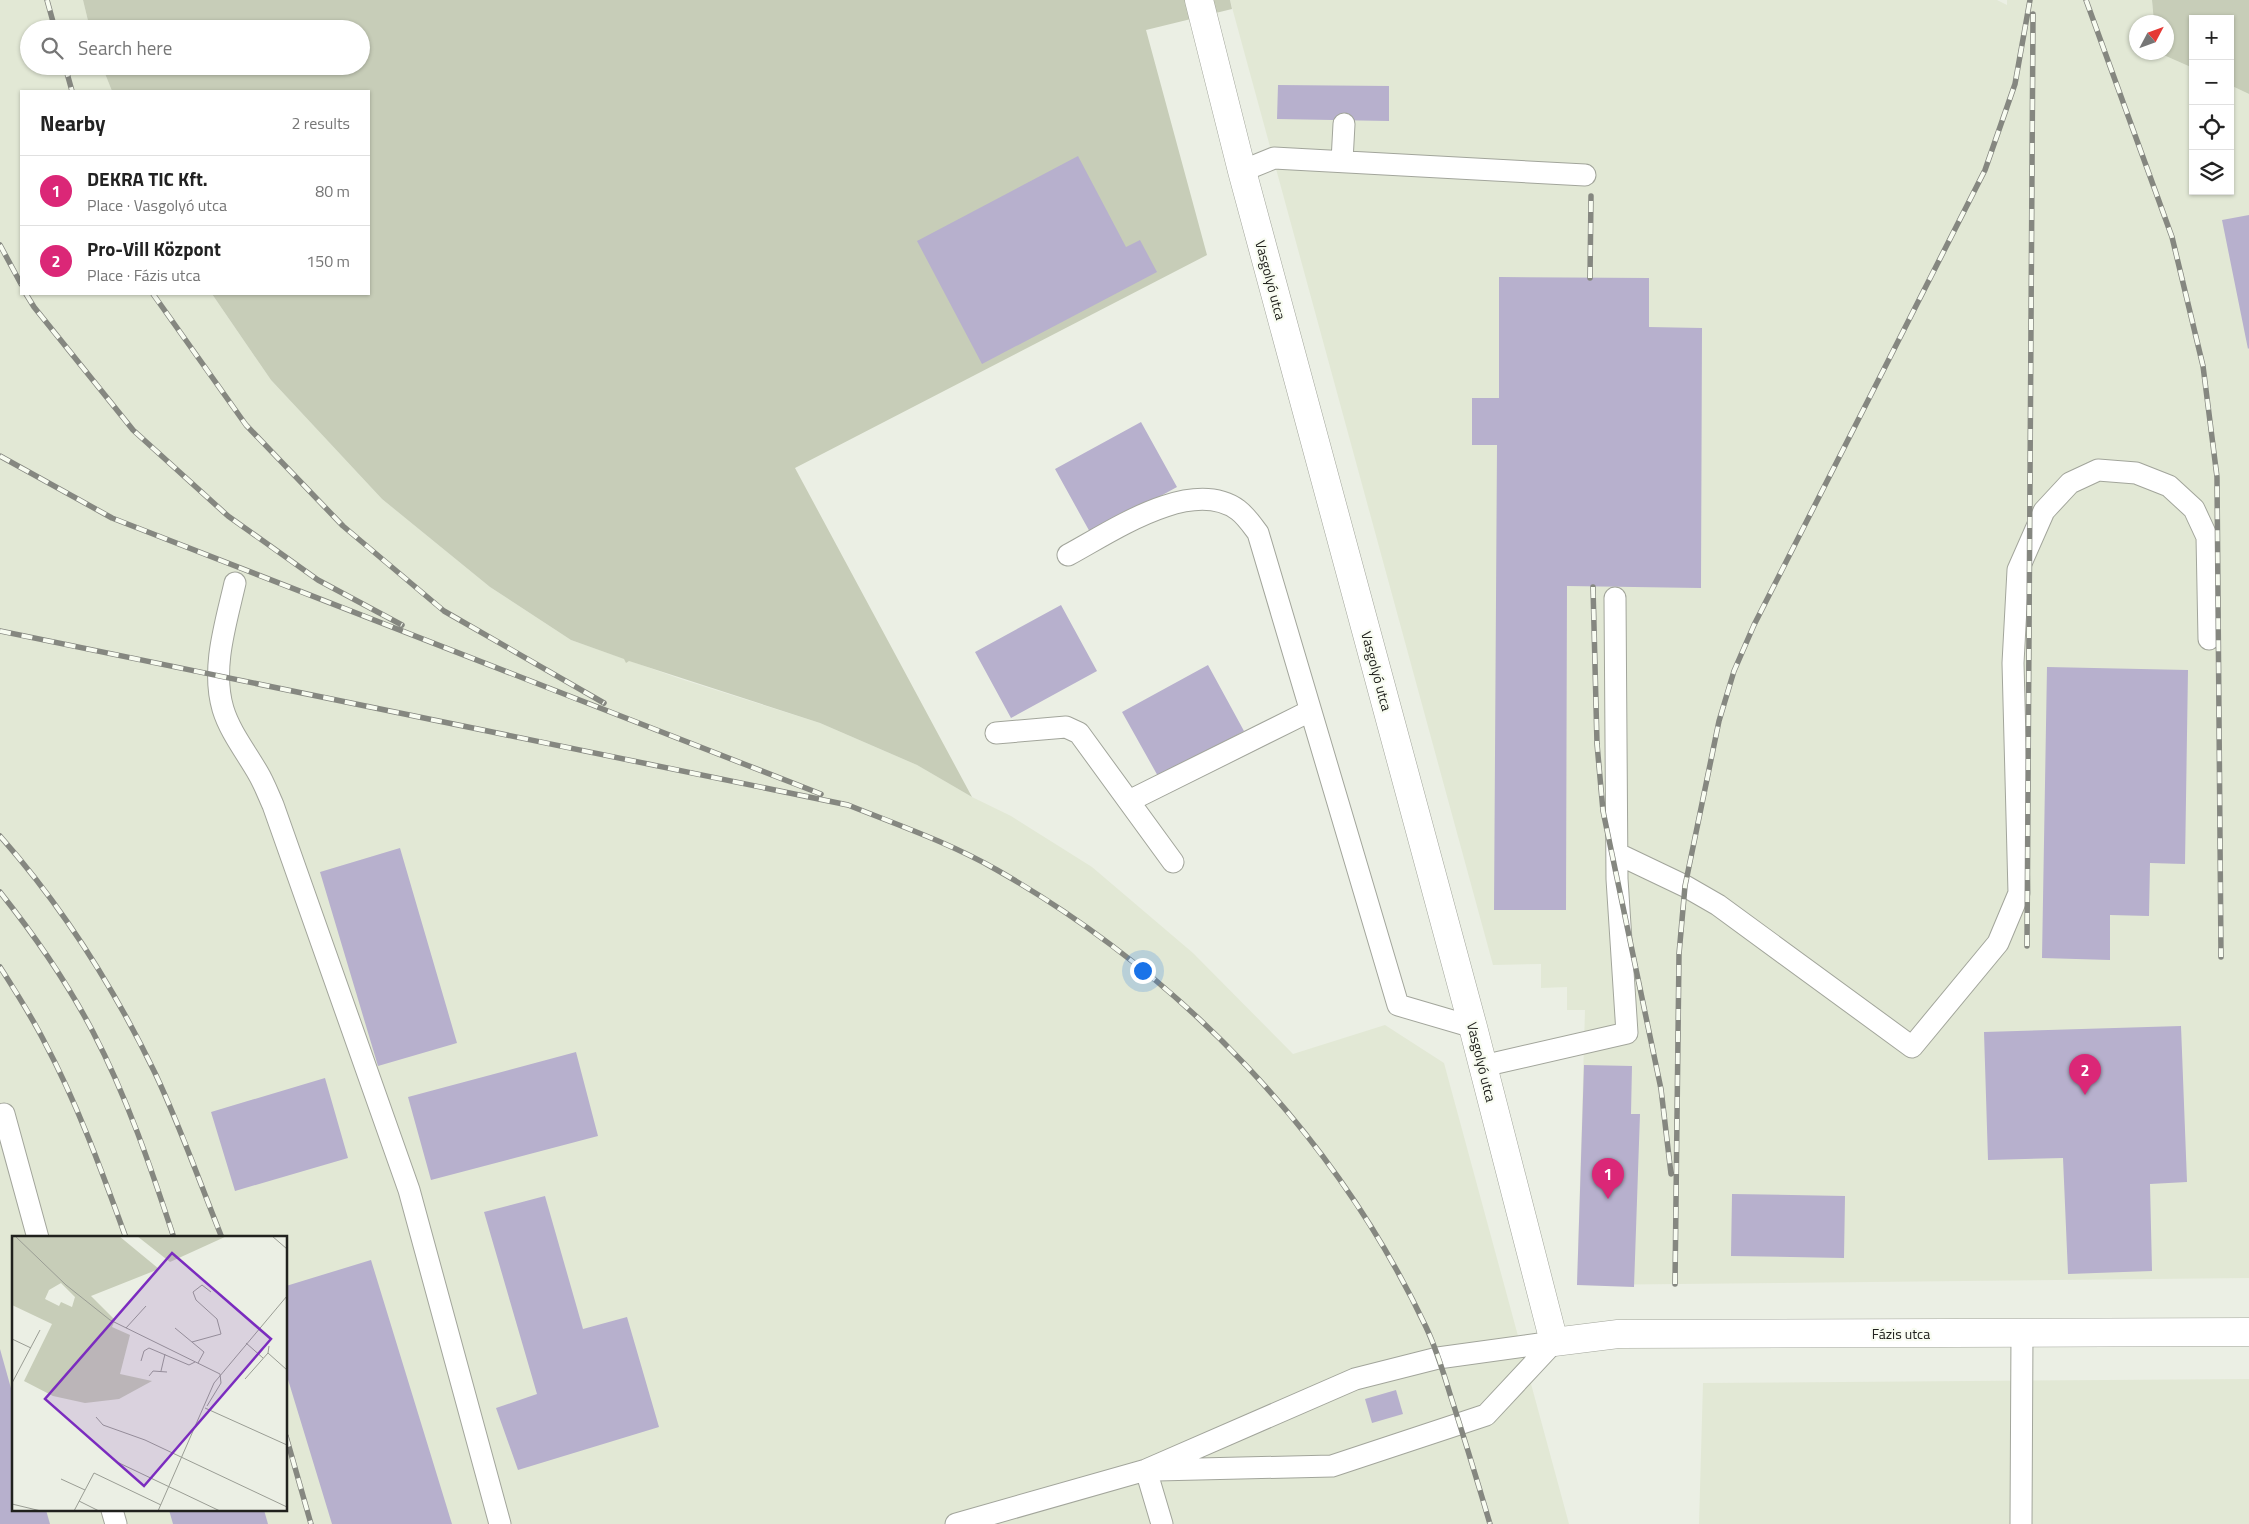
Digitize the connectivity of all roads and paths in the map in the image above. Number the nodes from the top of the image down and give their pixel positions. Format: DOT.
graph roads {
  1 [pos="1199,0"];
  2 [pos="1344,124"];
  3 [pos="1342,161"];
  4 [pos="1242,171"];
  5 [pos="1585,175"];
  6 [pos="1068,554"];
  7 [pos="234,583"];
  8 [pos="1615,598"];
  9 [pos="2209,639"];
  10 [pos="1310,711"];
  11 [pos="996,733"];
  12 [pos="1129,802"];
  13 [pos="1618,854"];
  14 [pos="1173,862"];
  15 [pos="1473,1027"];
  16 [pos="1483,1066"];
  17 [pos="4,1114"];
  18 [pos="37,1236"];
  19 [pos="2022,1332"];
  20 [pos="2249,1332"];
  21 [pos="1554,1342"];
  22 [pos="1146,1470"];
  23 [pos="500,1524"];
  24 [pos="956,1524"];
  25 [pos="1162,1524"];
  26 [pos="2021,1524"];
  1 -- 4 [label="street, Vasgolyó utca"];
  2 -- 3 [label="lane"];
  3 -- 4 [label="lane"];
  3 -- 5 [label="lane"];
  4 -- 15 [label="street, Vasgolyó utca"];
  6 -- 10 [label="lane"];
  7 -- 23 [label="lane"];
  8 -- 13 [label="lane"];
  9 -- 13 [label="lane"];
  10 -- 12 [label="lane"];
  10 -- 15 [label="lane"];
  11 -- 12 [label="lane"];
  12 -- 14 [label="lane"];
  13 -- 16 [label="lane"];
  15 -- 16 [label="street, Vasgolyó utca"];
  16 -- 21 [label="street, Vasgolyó utca"];
  17 -- 18 [label="lane"];
  19 -- 20 [label="street, Fázis utca"];
  19 -- 21 [label="street, Fázis utca"];
  19 -- 26 [label="lane"];
  21 -- 22 [label="lane"];
  21 -- 22 [label="lane"];
  22 -- 24 [label="lane"];
  22 -- 25 [label="lane"];
}
